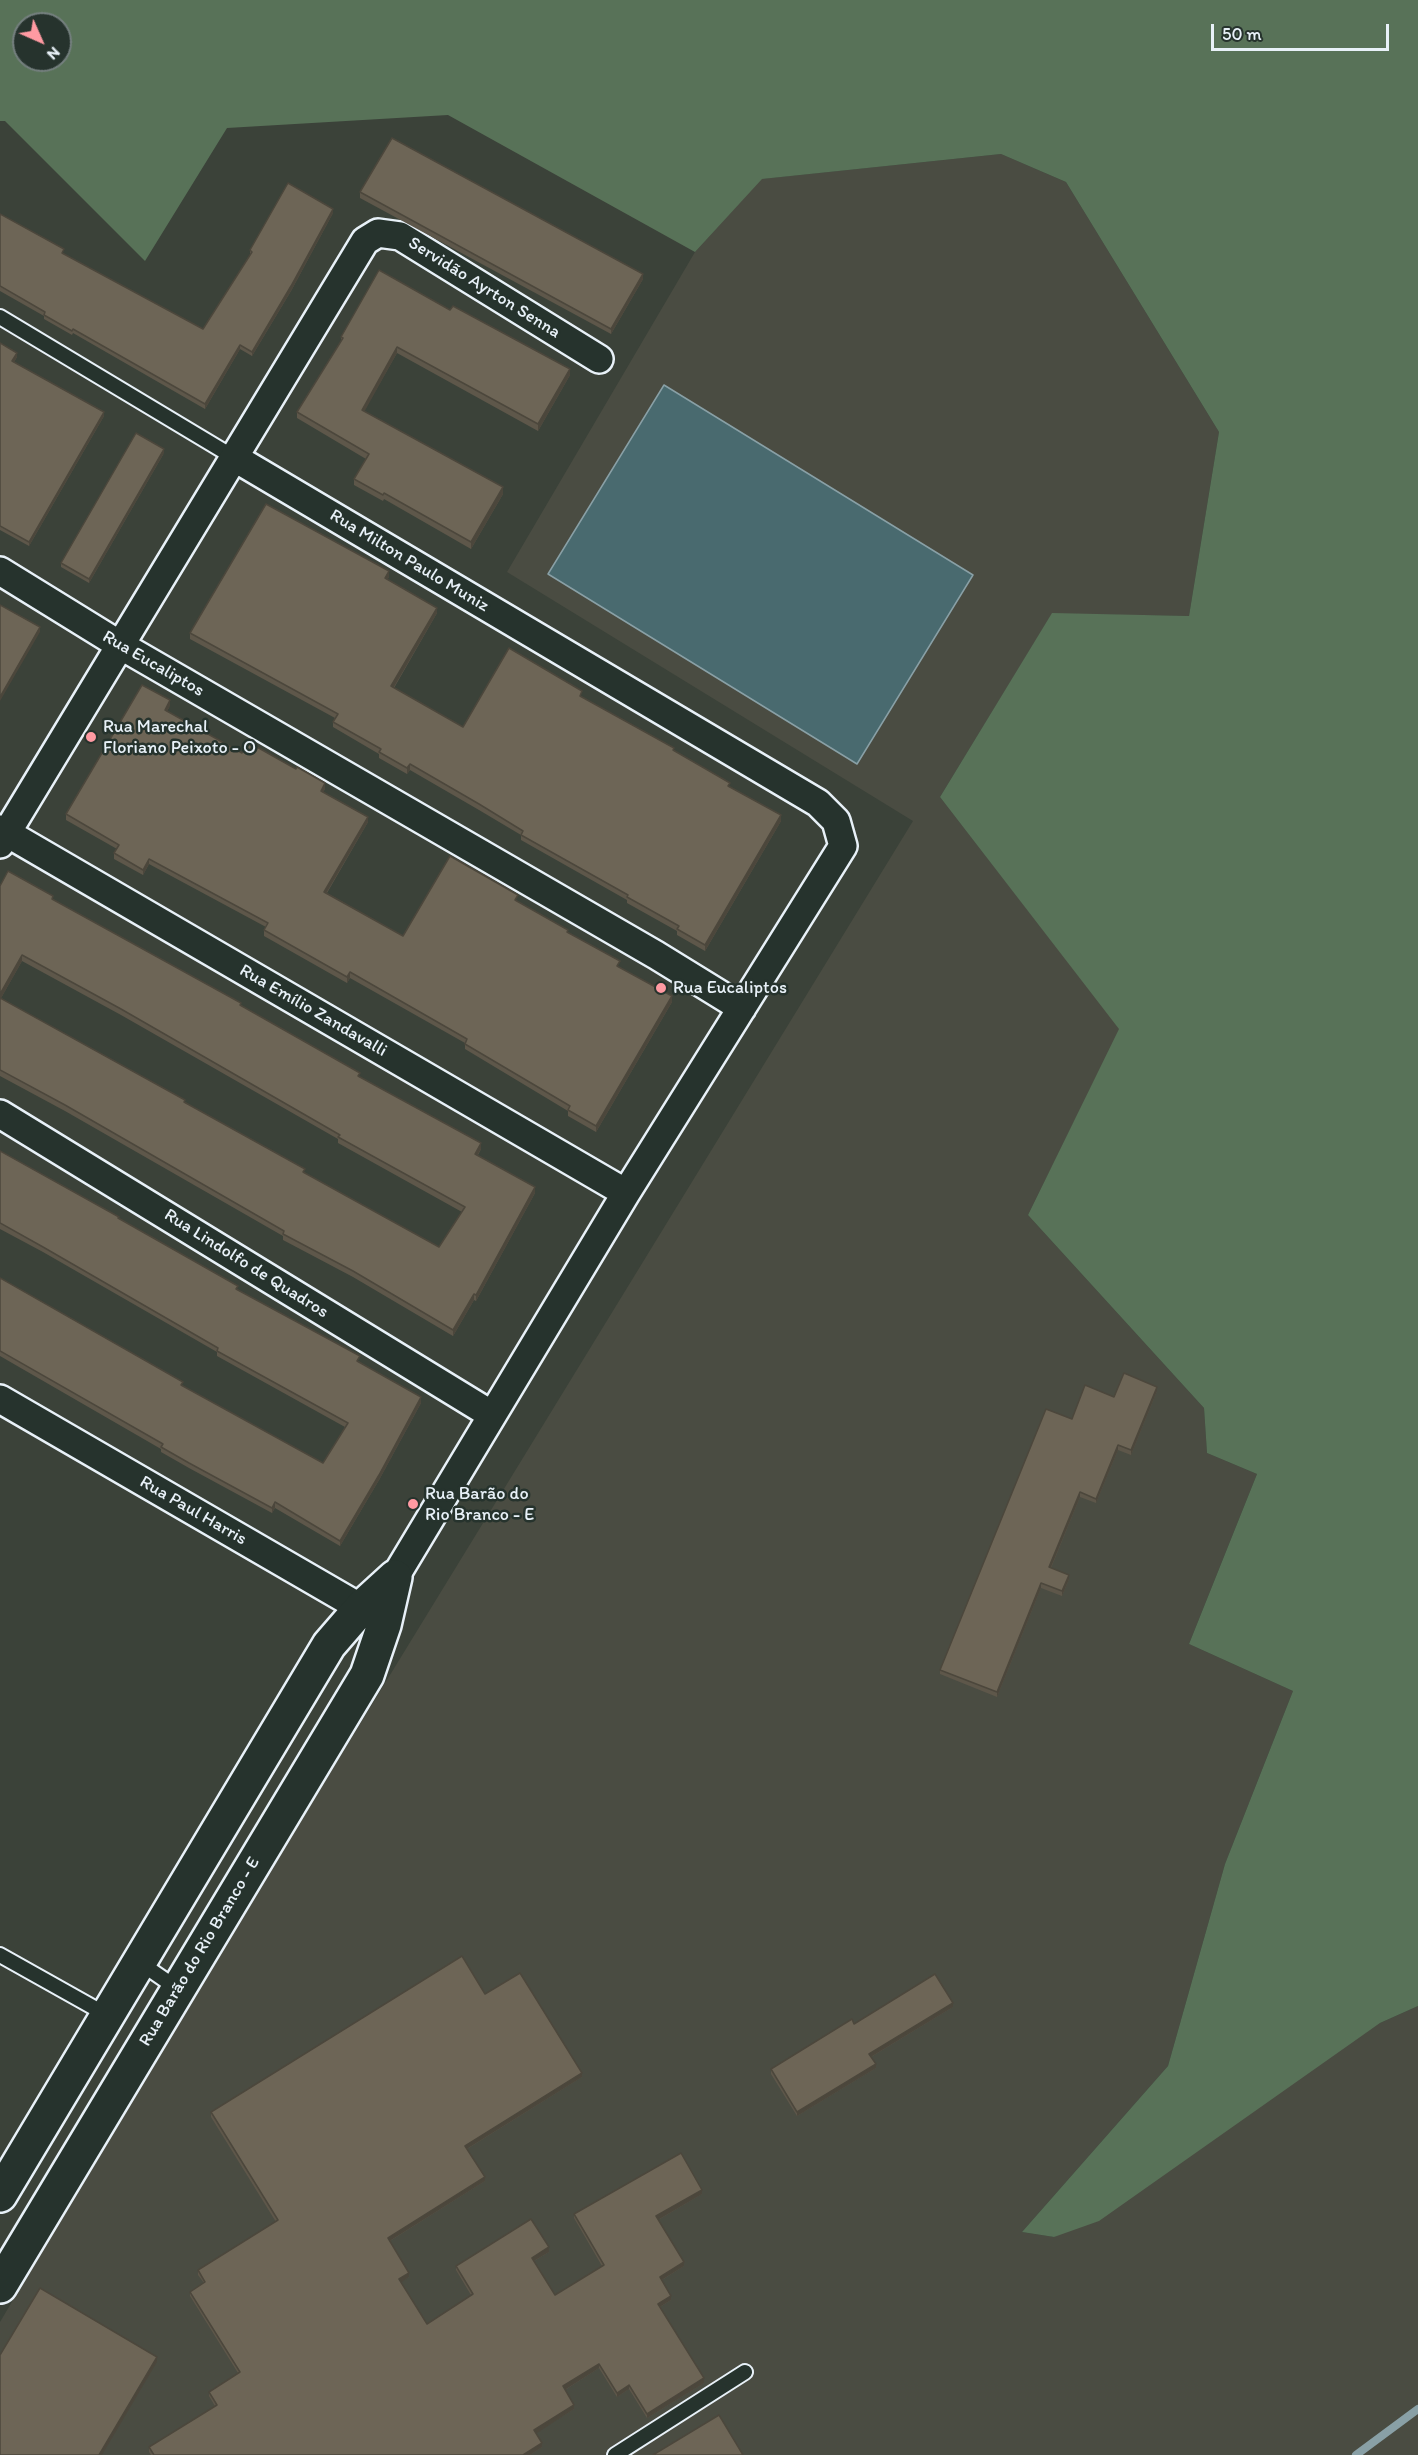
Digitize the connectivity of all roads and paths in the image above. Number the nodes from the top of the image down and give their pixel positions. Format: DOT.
graph roads {
  1 [pos="0,317"];
  2 [pos="599,358"];
  3 [pos="235,458"];
  4 [pos="0,572"];
  5 [pos="120,645"];
  6 [pos="818,803"];
  7 [pos="2,836"];
  8 [pos="742,1008"];
  9 [pos="0,1114"];
  10 [pos="626,1193"];
  11 [pos="0,1399"];
  12 [pos="492,1415"];
  13 [pos="395,1577"];
  14 [pos="373,1616"];
  15 [pos="0,1955"];
  16 [pos="139,1962"];
  17 [pos="178,1989"];
  18 [pos="107,2015"];
  19 [pos="0,2195"];
  20 [pos="0,2286"];
  21 [pos="745,2372"];
  22 [pos="615,2455"];
  1 -- 3 [label="lane, Rua Milton Paulo Muniz"];
  2 -- 3 [label="street, Servidão Ayrton Senna"];
  3 -- 5 [label="street"];
  3 -- 6 [label="street, Rua Milton Paulo Muniz"];
  4 -- 5 [label="street, Rua Eucaliptos"];
  5 -- 7 [label="street"];
  5 -- 8 [label="street, Rua Eucaliptos"];
  6 -- 8 [label="street, Rua Barão do Rio Branco - E"];
  7 -- 10 [label="street, Rua Emílio Zandavalli"];
  8 -- 10 [label="street, Rua Barão do Rio Branco - E"];
  9 -- 12 [label="street, Rua Lindolfo de Quadros"];
  10 -- 12 [label="street, Rua Barão do Rio Branco - E"];
  11 -- 14 [label="street, Rua Paul Harris"];
  12 -- 13 [label="street, Rua Barão do Rio Branco - E"];
  13 -- 14 [label="street, Rua Barão do Rio Branco - E"];
  14 -- 16 [label="street, Rua Barão do Rio Branco - E"];
  14 -- 17 [label="street, Rua Barão do Rio Branco - E"];
  15 -- 18 [label="lane"];
  16 -- 17 [label="lane"];
  16 -- 18 [label="street, Rua Barão do Rio Branco - E"];
  17 -- 20 [label="street, Rua Barão do Rio Branco - E"];
  18 -- 19 [label="street, Rua Barão do Rio Branco - E"];
  21 -- 22 [label="lane"];
}
